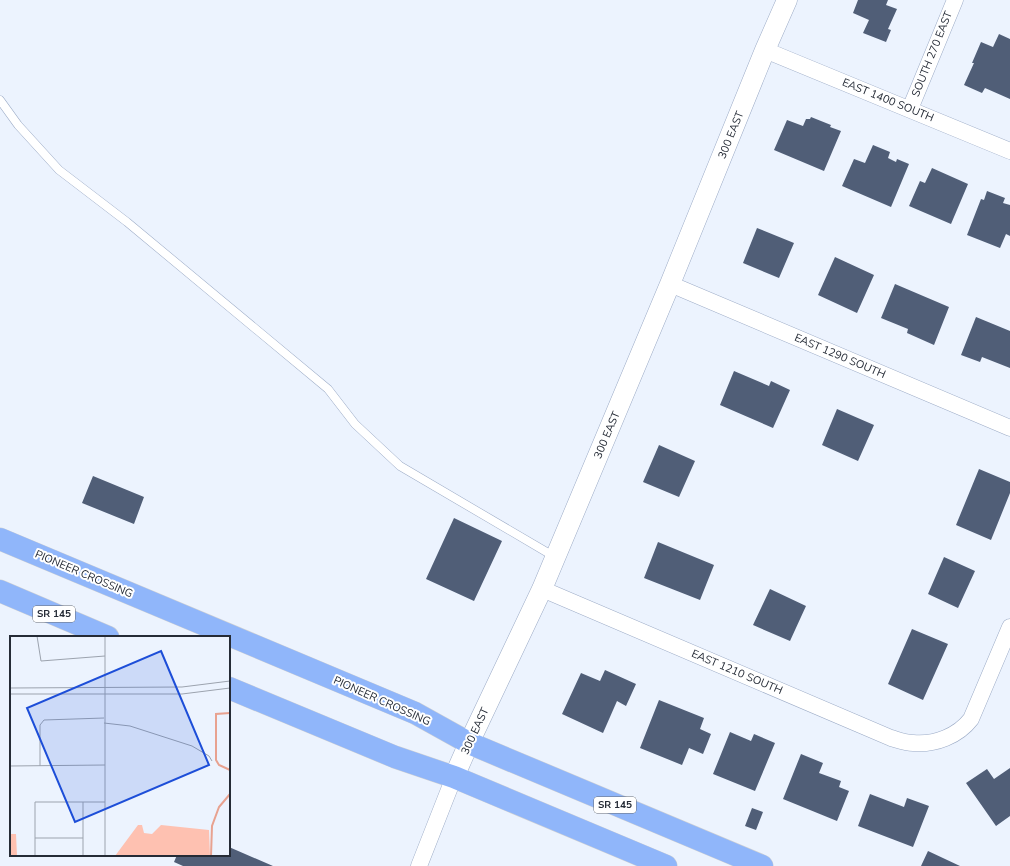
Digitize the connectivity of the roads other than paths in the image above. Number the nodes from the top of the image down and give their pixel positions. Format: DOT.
graph roads {
  1 [pos="788,0"];
  2 [pos="955,0"];
  3 [pos="765,50"];
  4 [pos="0,100"];
  5 [pos="910,109"];
  6 [pos="1010,151"];
  7 [pos="670,284"];
  8 [pos="1010,428"];
  9 [pos="0,539"];
  10 [pos="555,558"];
  11 [pos="542,589"];
  12 [pos="0,592"];
  13 [pos="1010,627"];
  14 [pos="106,636"];
  15 [pos="230,688"];
  16 [pos="469,743"];
  17 [pos="454,777"];
  18 [pos="419,866"];
  19 [pos="666,866"];
  20 [pos="762,866"];
  1 -- 3 [label="street, 300 EAST"];
  2 -- 5 [label="street, SOUTH 270 EAST"];
  3 -- 5 [label="street, EAST 1400 SOUTH"];
  3 -- 7 [label="street, 300 EAST"];
  4 -- 10 [label="lane"];
  5 -- 6 [label="street, EAST 1400 SOUTH"];
  7 -- 8 [label="street, EAST 1290 SOUTH"];
  7 -- 10 [label="street, 300 EAST"];
  9 -- 16 [label="highway, PIONEER CROSSING / SR 145"];
  10 -- 11 [label="street, 300 EAST"];
  11 -- 13 [label="street, EAST 1210 SOUTH"];
  11 -- 16 [label="street, 300 EAST"];
  12 -- 14 [label="highway, SR 145"];
  15 -- 17 [label="highway"];
  16 -- 17 [label="street, 300 EAST"];
  16 -- 20 [label="highway, PIONEER CROSSING / SR 145"];
  17 -- 18 [label="street, 300 EAST"];
  17 -- 19 [label="highway"];
}
